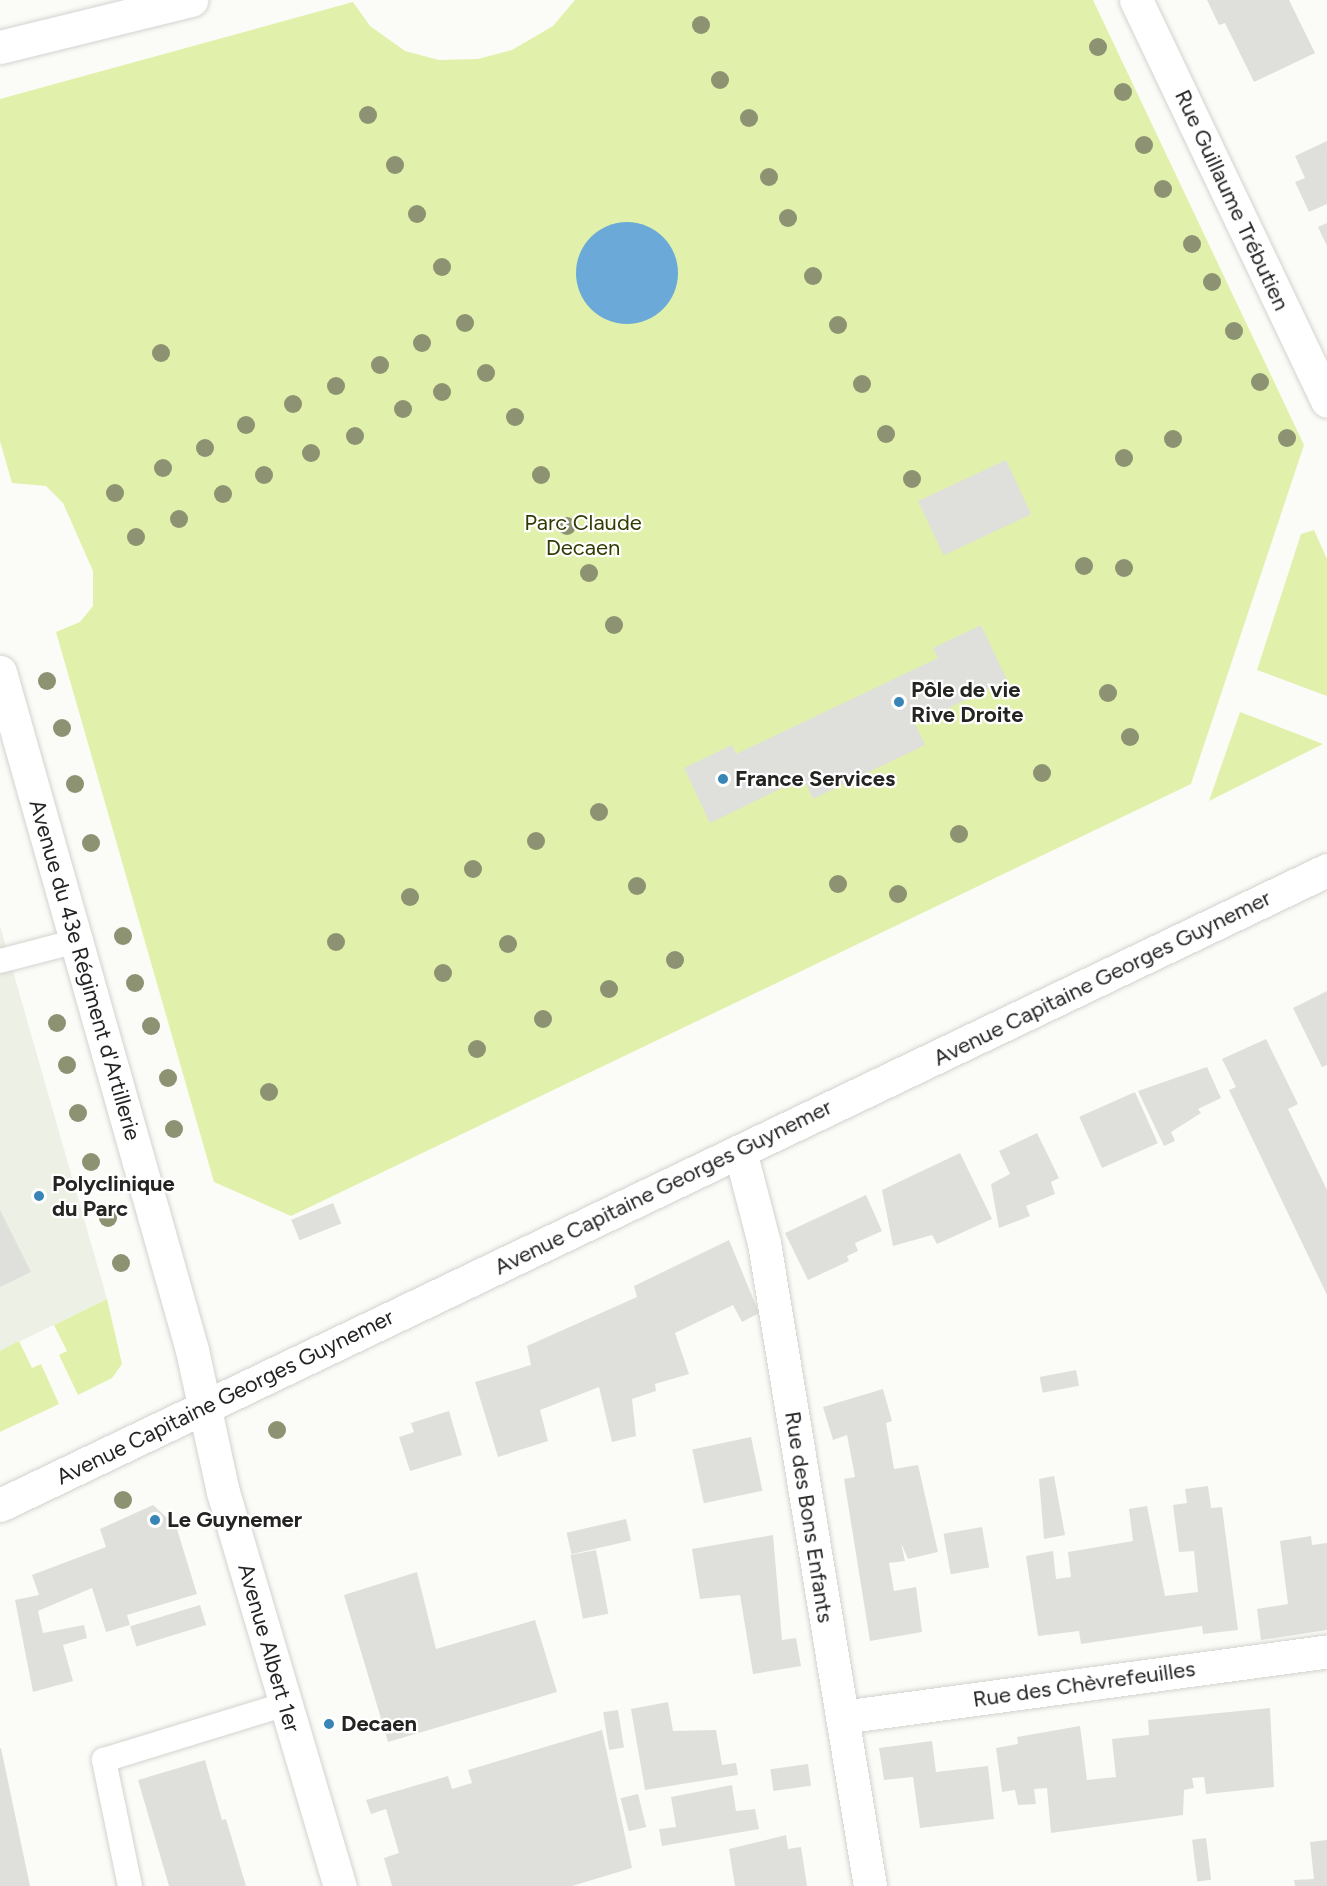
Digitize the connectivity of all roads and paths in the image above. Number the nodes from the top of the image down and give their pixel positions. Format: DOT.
graph roads {
  1 [pos="191,0"];
  2 [pos="1136,0"];
  3 [pos="0,47"];
  4 [pos="1327,401"];
  5 [pos="0,672"];
  6 [pos="1327,870"];
  7 [pos="76,941"];
  8 [pos="0,961"];
  9 [pos="740,1151"];
  10 [pos="204,1407"];
  11 [pos="0,1505"];
  12 [pos="1327,1651"];
  13 [pos="286,1704"];
  14 [pos="842,1717"];
  15 [pos="130,1886"];
  16 [pos="340,1886"];
  17 [pos="870,1886"];
  1 -- 3 [label="street"];
  2 -- 4 [label="street, Rue Guillaume Trébutien"];
  5 -- 7 [label="street, Avenue du 43e Régiment d'Artillerie"];
  6 -- 9 [label="street, Avenue Capitaine Georges Guynemer"];
  7 -- 8 [label="lane"];
  7 -- 10 [label="street, Avenue du 43e Régiment d'Artillerie"];
  9 -- 10 [label="street, Avenue Capitaine Georges Guynemer"];
  9 -- 14 [label="street, Rue des Bons Enfants"];
  10 -- 11 [label="street, Avenue Capitaine Georges Guynemer"];
  10 -- 13 [label="street, Avenue Albert 1er"];
  12 -- 14 [label="street, Rue des Chèvrefeuilles"];
  13 -- 15 [label="lane"];
  13 -- 16 [label="street, Avenue Albert 1er"];
  14 -- 17 [label="street, Rue des Bons Enfants"];
}
